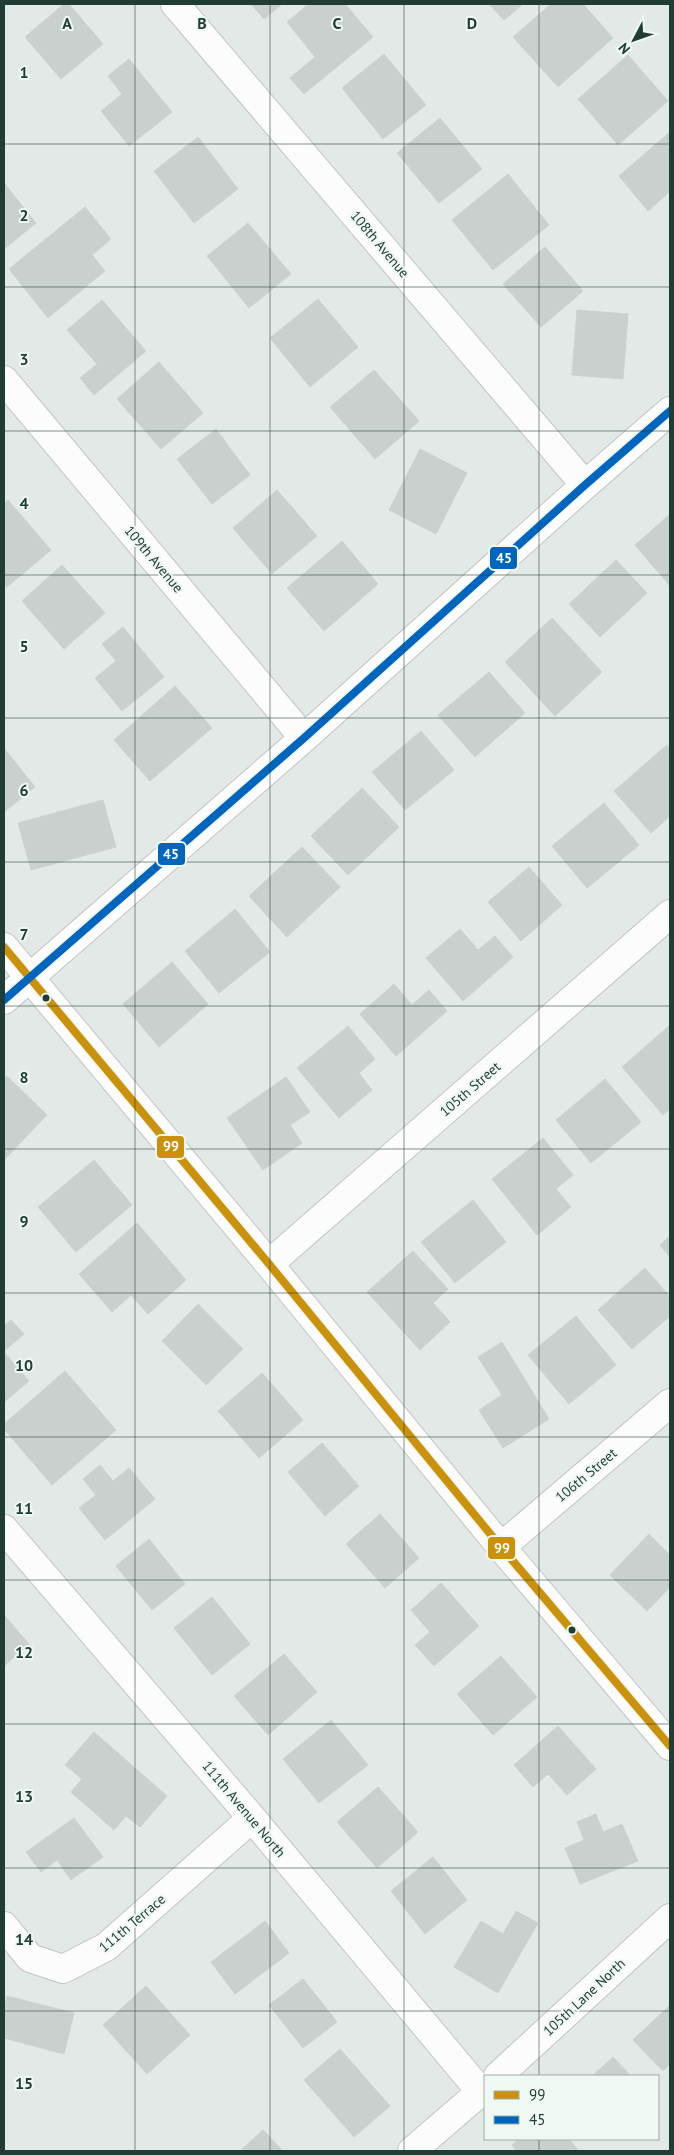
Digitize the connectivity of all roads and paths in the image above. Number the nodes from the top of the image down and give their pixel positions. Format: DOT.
graph roads {
  1 [pos="175,4"];
  2 [pos="4,380"];
  3 [pos="670,412"];
  4 [pos="585,485"];
  5 [pos="304,738"];
  6 [pos="670,914"];
  7 [pos="4,946"];
  8 [pos="30,977"];
  9 [pos="4,1000"];
  10 [pos="269,1264"];
  11 [pos="670,1403"];
  12 [pos="4,1529"];
  13 [pos="501,1547"];
  14 [pos="670,1746"];
  15 [pos="252,1818"];
  16 [pos="670,1918"];
  17 [pos="4,1926"];
  18 [pos="499,2075"];
  19 [pos="484,2080"];
  20 [pos="484,2088"];
  21 [pos="412,2151"];
  1 -- 4 [label="street, 108th Avenue"];
  2 -- 5 [label="street, 109th Avenue"];
  3 -- 4 [label="street"];
  4 -- 5 [label="street"];
  5 -- 8 [label="street"];
  6 -- 10 [label="street, 105th Street"];
  7 -- 8 [label="street"];
  8 -- 9 [label="street"];
  8 -- 10 [label="street"];
  10 -- 13 [label="street"];
  11 -- 13 [label="street, 106th Street"];
  12 -- 15 [label="street, 111th Avenue North"];
  13 -- 14 [label="street"];
  15 -- 17 [label="street, 111th Terrace"];
  15 -- 19 [label="street, 111th Avenue North"];
  16 -- 18 [label="street, 105th Lane North"];
  20 -- 21 [label="street, 105th Lane North"];
}
